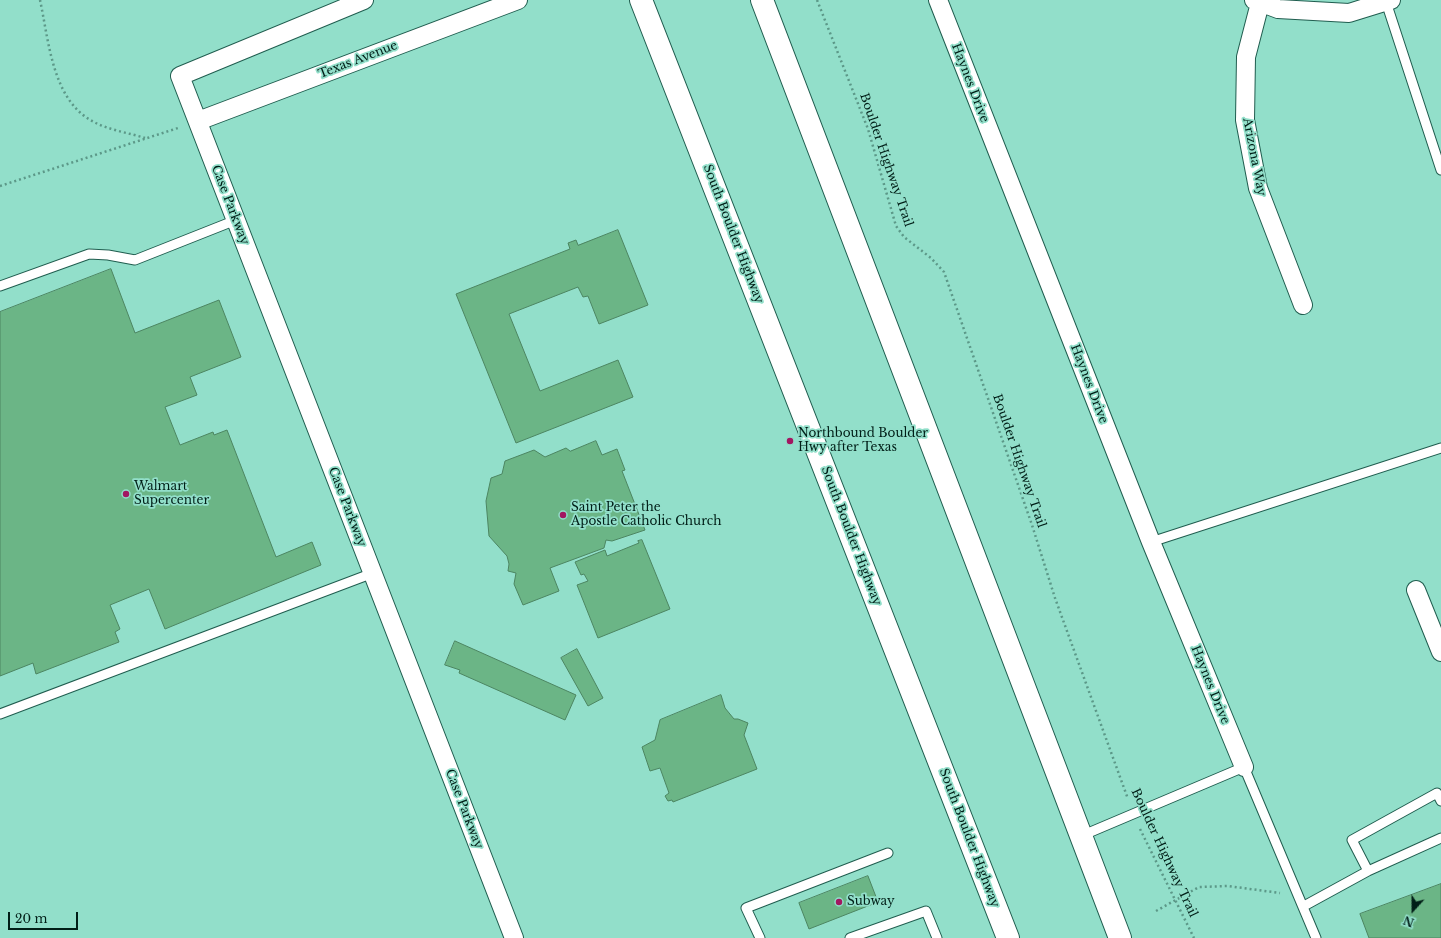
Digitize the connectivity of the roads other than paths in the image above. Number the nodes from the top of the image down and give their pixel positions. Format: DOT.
graph roads {
  1 [pos="364,0"];
  2 [pos="518,0"];
  3 [pos="642,0"];
  4 [pos="762,0"];
  5 [pos="938,0"];
  6 [pos="1389,1"];
  7 [pos="1257,2"];
  8 [pos="198,121"];
  9 [pos="1441,170"];
  10 [pos="236,220"];
  11 [pos="0,286"];
  12 [pos="1303,305"];
  13 [pos="1441,448"];
  14 [pos="1151,542"];
  15 [pos="372,573"];
  16 [pos="1416,590"];
  17 [pos="1441,652"];
  18 [pos="0,714"];
  19 [pos="1244,767"];
  20 [pos="1441,801"];
  21 [pos="1081,836"];
  22 [pos="1441,838"];
  23 [pos="888,853"];
  24 [pos="1368,872"];
  25 [pos="1304,906"];
  26 [pos="514,938"];
  27 [pos="760,938"];
  28 [pos="850,938"];
  29 [pos="937,938"];
  30 [pos="1008,938"];
  31 [pos="1120,938"];
  32 [pos="1316,938"];
  1 -- 8 [label="street, Case Parkway"];
  2 -- 8 [label="street, Texas Avenue"];
  3 -- 30 [label="main road, South Boulder Highway"];
  4 -- 21 [label="main road"];
  5 -- 14 [label="street, Haynes Drive"];
  6 -- 7 [label="street"];
  6 -- 9 [label="lane"];
  7 -- 12 [label="street, Arizona Way"];
  8 -- 10 [label="street, Case Parkway"];
  10 -- 11 [label="lane"];
  10 -- 15 [label="street, Case Parkway"];
  13 -- 14 [label="lane"];
  14 -- 19 [label="street, Haynes Drive"];
  15 -- 18 [label="lane"];
  15 -- 26 [label="street, Case Parkway"];
  16 -- 17 [label="street"];
  19 -- 21 [label="lane"];
  19 -- 25 [label="lane"];
  20 -- 24 [label="lane"];
  21 -- 31 [label="main road"];
  22 -- 24 [label="lane"];
  23 -- 27 [label="lane"];
  24 -- 25 [label="lane"];
  25 -- 32 [label="lane"];
  28 -- 29 [label="lane"];
}
